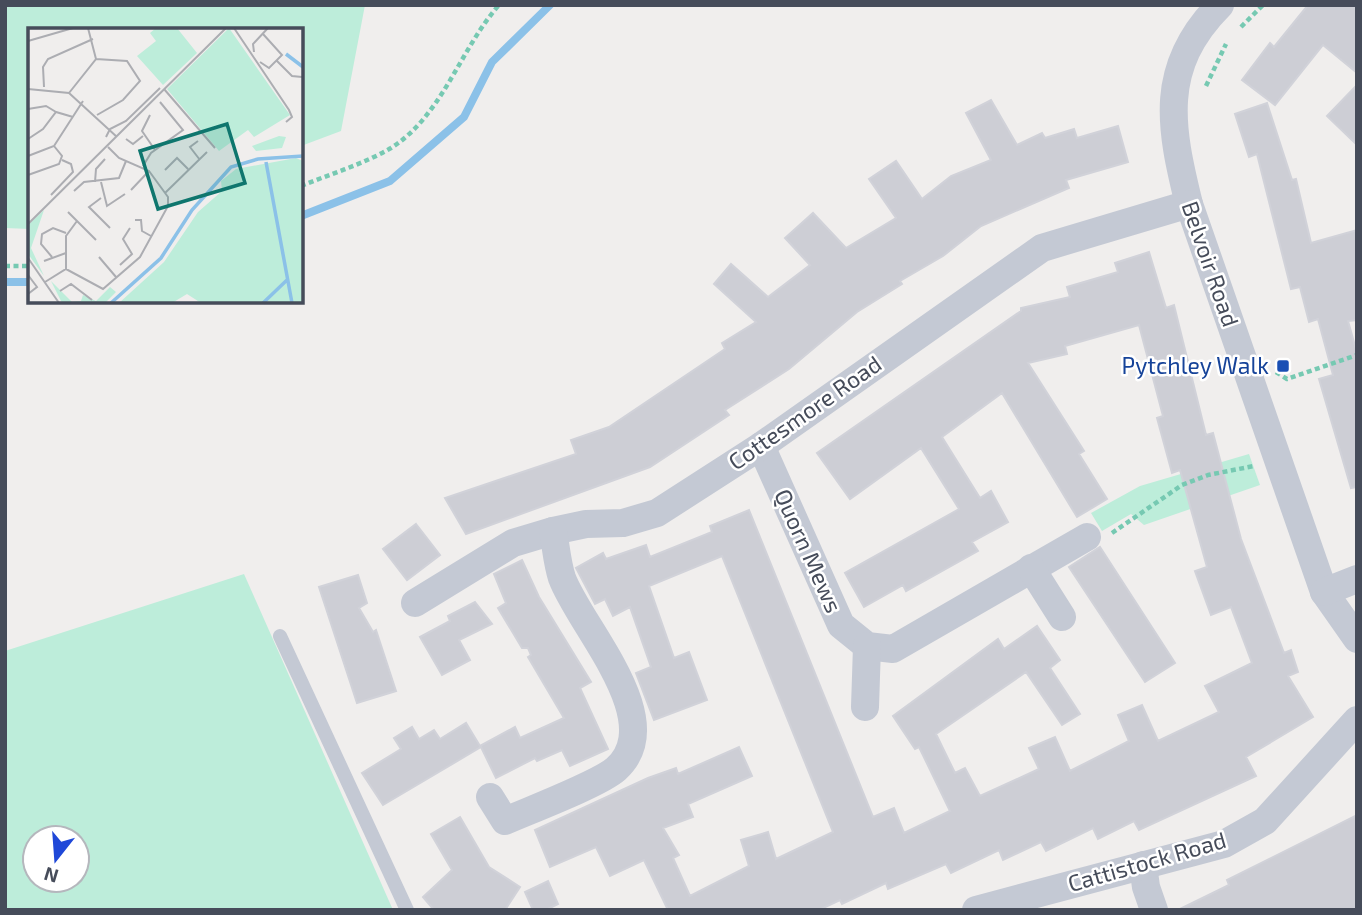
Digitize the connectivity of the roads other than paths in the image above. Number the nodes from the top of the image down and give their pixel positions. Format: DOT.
graph roads {
  1 [pos="1220,5"];
  2 [pos="1189,204"];
  3 [pos="761,446"];
  4 [pos="553,531"];
  5 [pos="1087,537"];
  6 [pos="1031,568"];
  7 [pos="1357,579"];
  8 [pos="1324,592"];
  9 [pos="415,603"];
  10 [pos="1062,617"];
  11 [pos="280,636"];
  12 [pos="1357,639"];
  13 [pos="867,646"];
  14 [pos="865,707"];
  15 [pos="1357,720"];
  16 [pos="489,797"];
  17 [pos="1143,865"];
  18 [pos="407,910"];
  19 [pos="976,910"];
  20 [pos="1154,910"];
  1 -- 2 [label="street, Belvoir Road"];
  2 -- 3 [label="street, Cottesmore Road"];
  2 -- 8 [label="street, Belvoir Road"];
  3 -- 4 [label="street, Cottesmore Road"];
  3 -- 13 [label="street, Quorn Mews"];
  4 -- 9 [label="street, Cottesmore Road"];
  4 -- 16 [label="street"];
  5 -- 6 [label="street"];
  6 -- 10 [label="street"];
  6 -- 13 [label="street"];
  7 -- 8 [label="street"];
  8 -- 12 [label="street, Belvoir Road"];
  11 -- 18 [label="lane"];
  13 -- 14 [label="street"];
  15 -- 17 [label="street, Cattistock Road"];
  17 -- 19 [label="street, Cattistock Road"];
  17 -- 20 [label="street"];
}
